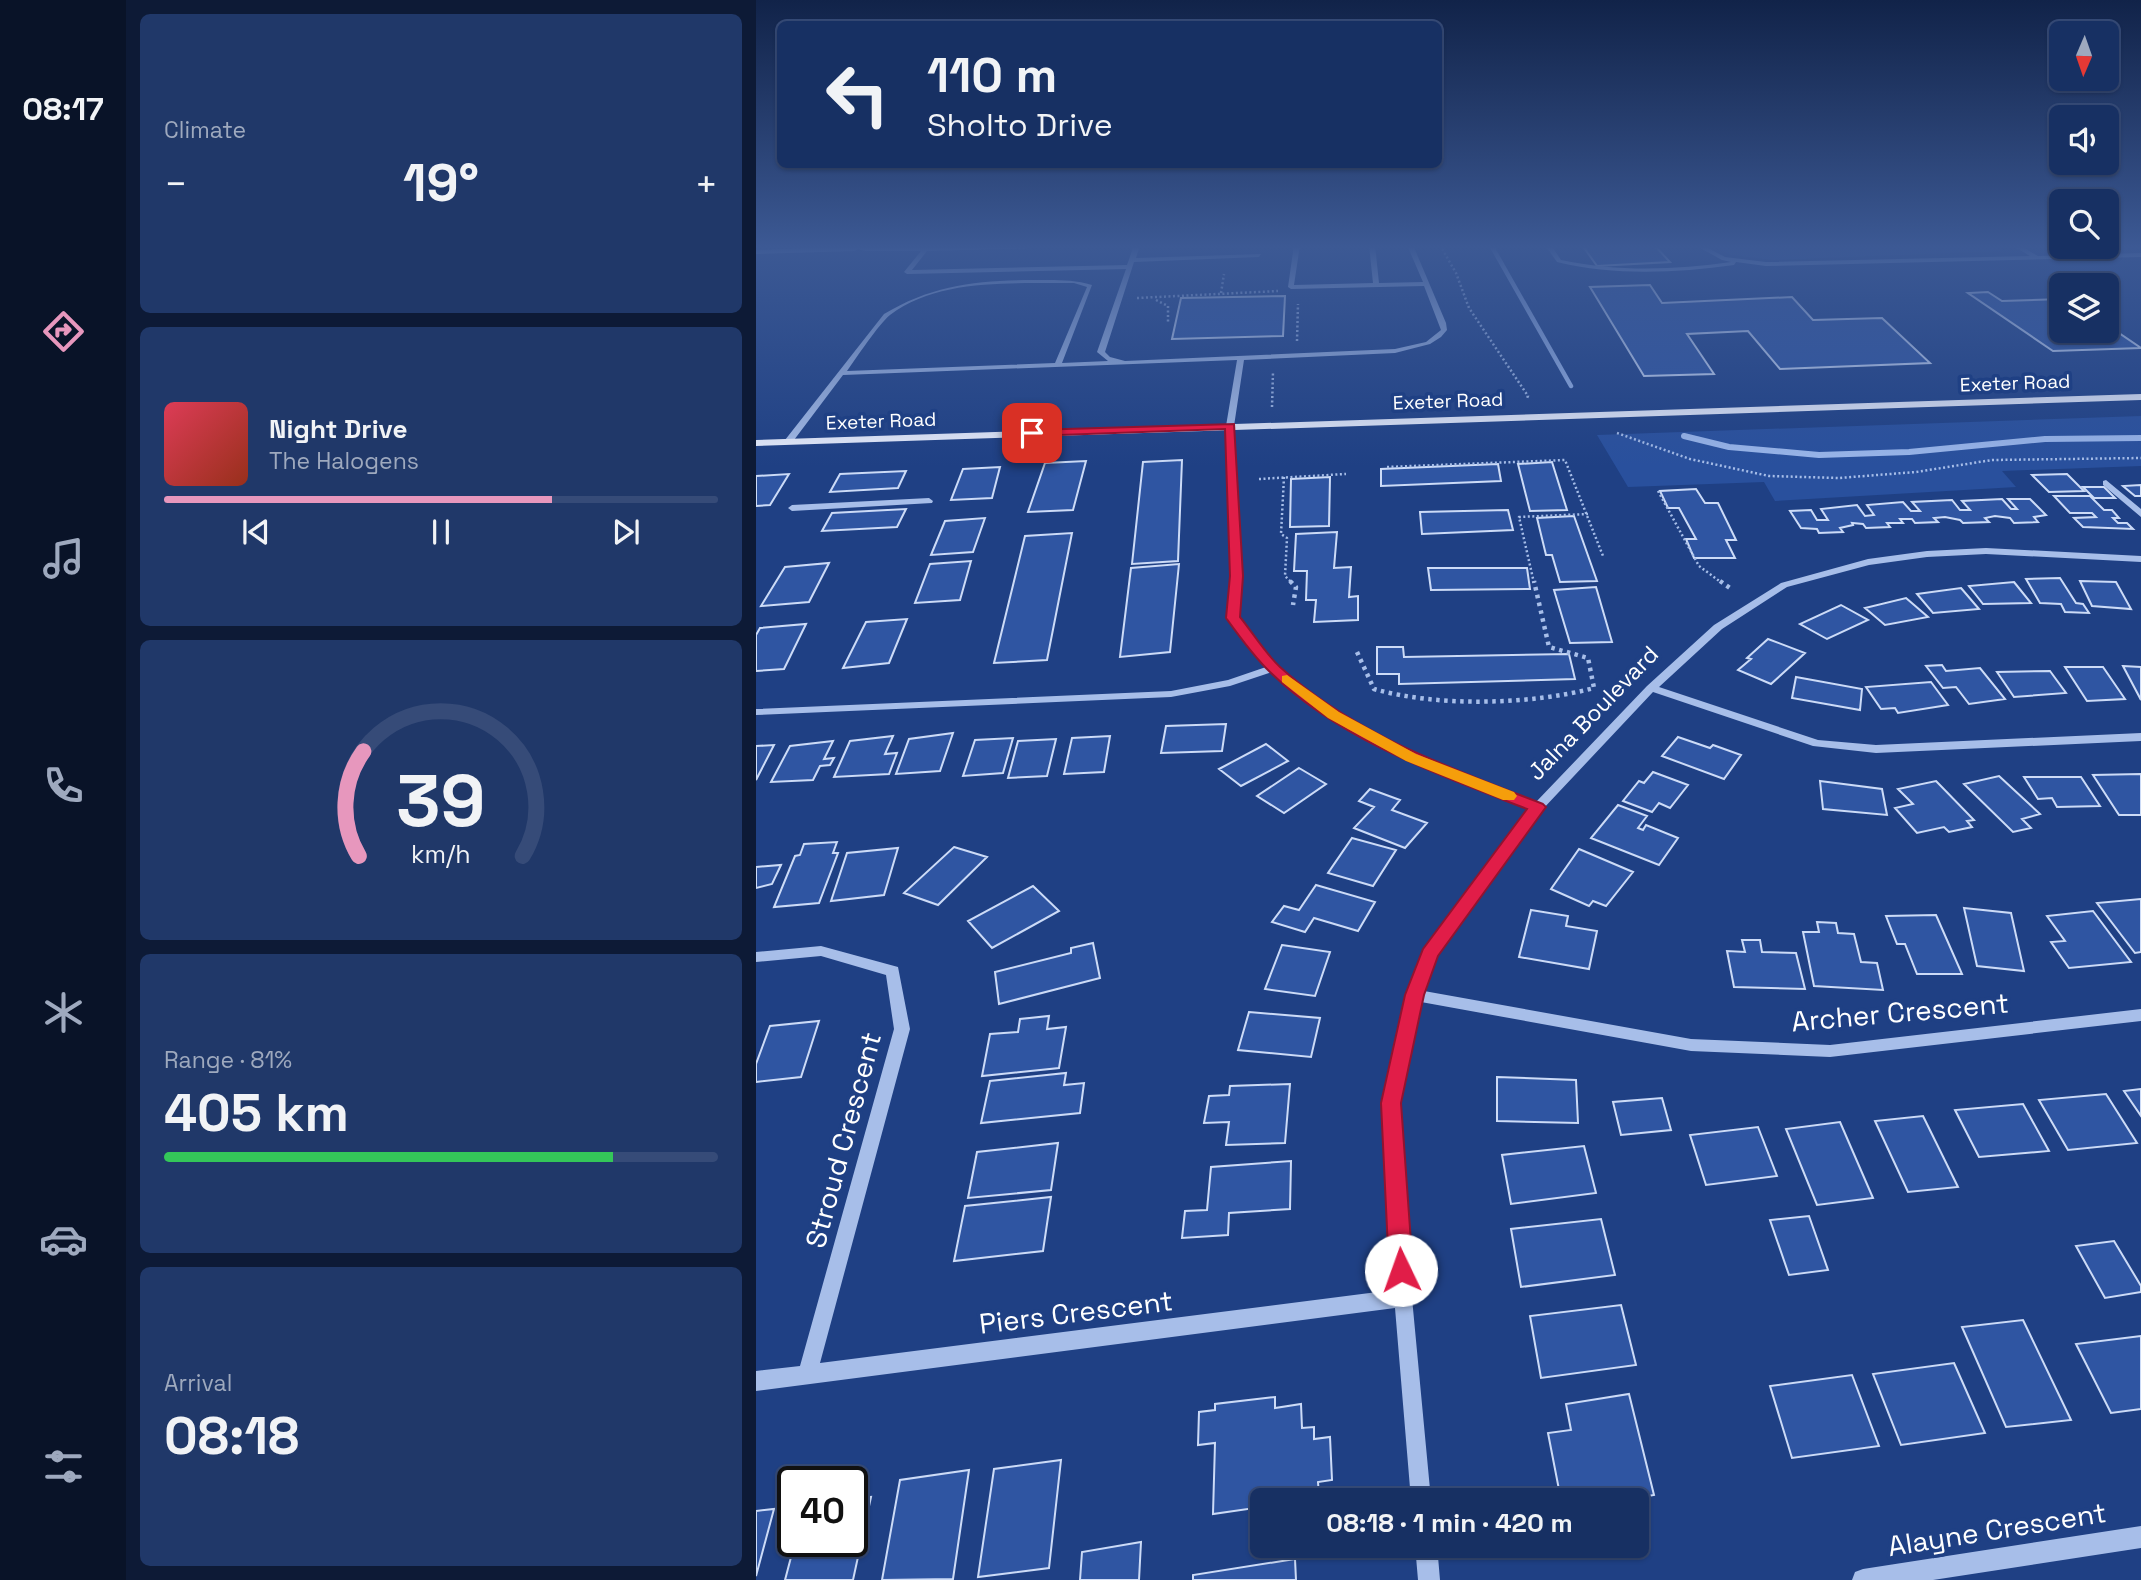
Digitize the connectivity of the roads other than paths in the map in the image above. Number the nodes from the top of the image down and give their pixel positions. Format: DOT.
graph roads {
  1 [pos="883,319"];
  2 [pos="1076,319"];
  3 [pos="1112,319"];
  4 [pos="1440,319"];
  5 [pos="1241,358"];
  6 [pos="1125,363"];
  7 [pos="1057,366"];
  8 [pos="844,373"];
  9 [pos="2141,397"];
  10 [pos="1230,426"];
  11 [pos="788,442"];
  12 [pos="756,443"];
  13 [pos="2106,483"];
  14 [pos="929,501"];
  15 [pos="792,508"];
  16 [pos="2141,514"];
  17 [pos="2141,559"];
  18 [pos="1274,668"];
  19 [pos="1651,688"];
  20 [pos="756,712"];
  21 [pos="2141,737"];
  22 [pos="1538,807"];
  23 [pos="756,957"];
  24 [pos="1415,995"];
  25 [pos="2141,1015"];
  26 [pos="1403,1298"];
  27 [pos="807,1375"];
  28 [pos="756,1381"];
  29 [pos="1420,1488"];
  30 [pos="2141,1536"];
  31 [pos="1427,1558"];
  32 [pos="1429,1580"];
  33 [pos="1863,1580"];
  1 -- 8 [label="street"];
  2 -- 7 [label="street"];
  3 -- 6 [label="street"];
  4 -- 5 [label="street"];
  5 -- 6 [label="street"];
  5 -- 10 [label="street"];
  6 -- 7 [label="street"];
  7 -- 8 [label="street"];
  8 -- 11 [label="street"];
  9 -- 10 [label="main road, Exeter Road"];
  10 -- 11 [label="main road, Exeter Road"];
  10 -- 18 [label="street"];
  11 -- 12 [label="main road, Exeter Road"];
  13 -- 16 [label="street"];
  14 -- 15 [label="street"];
  17 -- 19 [label="street, Jalna Boulevard"];
  18 -- 20 [label="street"];
  18 -- 22 [label="street"];
  19 -- 21 [label="street"];
  19 -- 22 [label="street, Jalna Boulevard"];
  22 -- 24 [label="street, Jalna Boulevard"];
  23 -- 27 [label="street, Stroud Crescent"];
  24 -- 25 [label="street, Archer Crescent"];
  24 -- 26 [label="street, Jalna Boulevard"];
  26 -- 27 [label="street, Piers Crescent"];
  26 -- 29 [label="street, Jalna Boulevard"];
  27 -- 28 [label="street, Piers Crescent"];
  30 -- 33 [label="street, Alayne Crescent"];
  31 -- 32 [label="street"];
}
